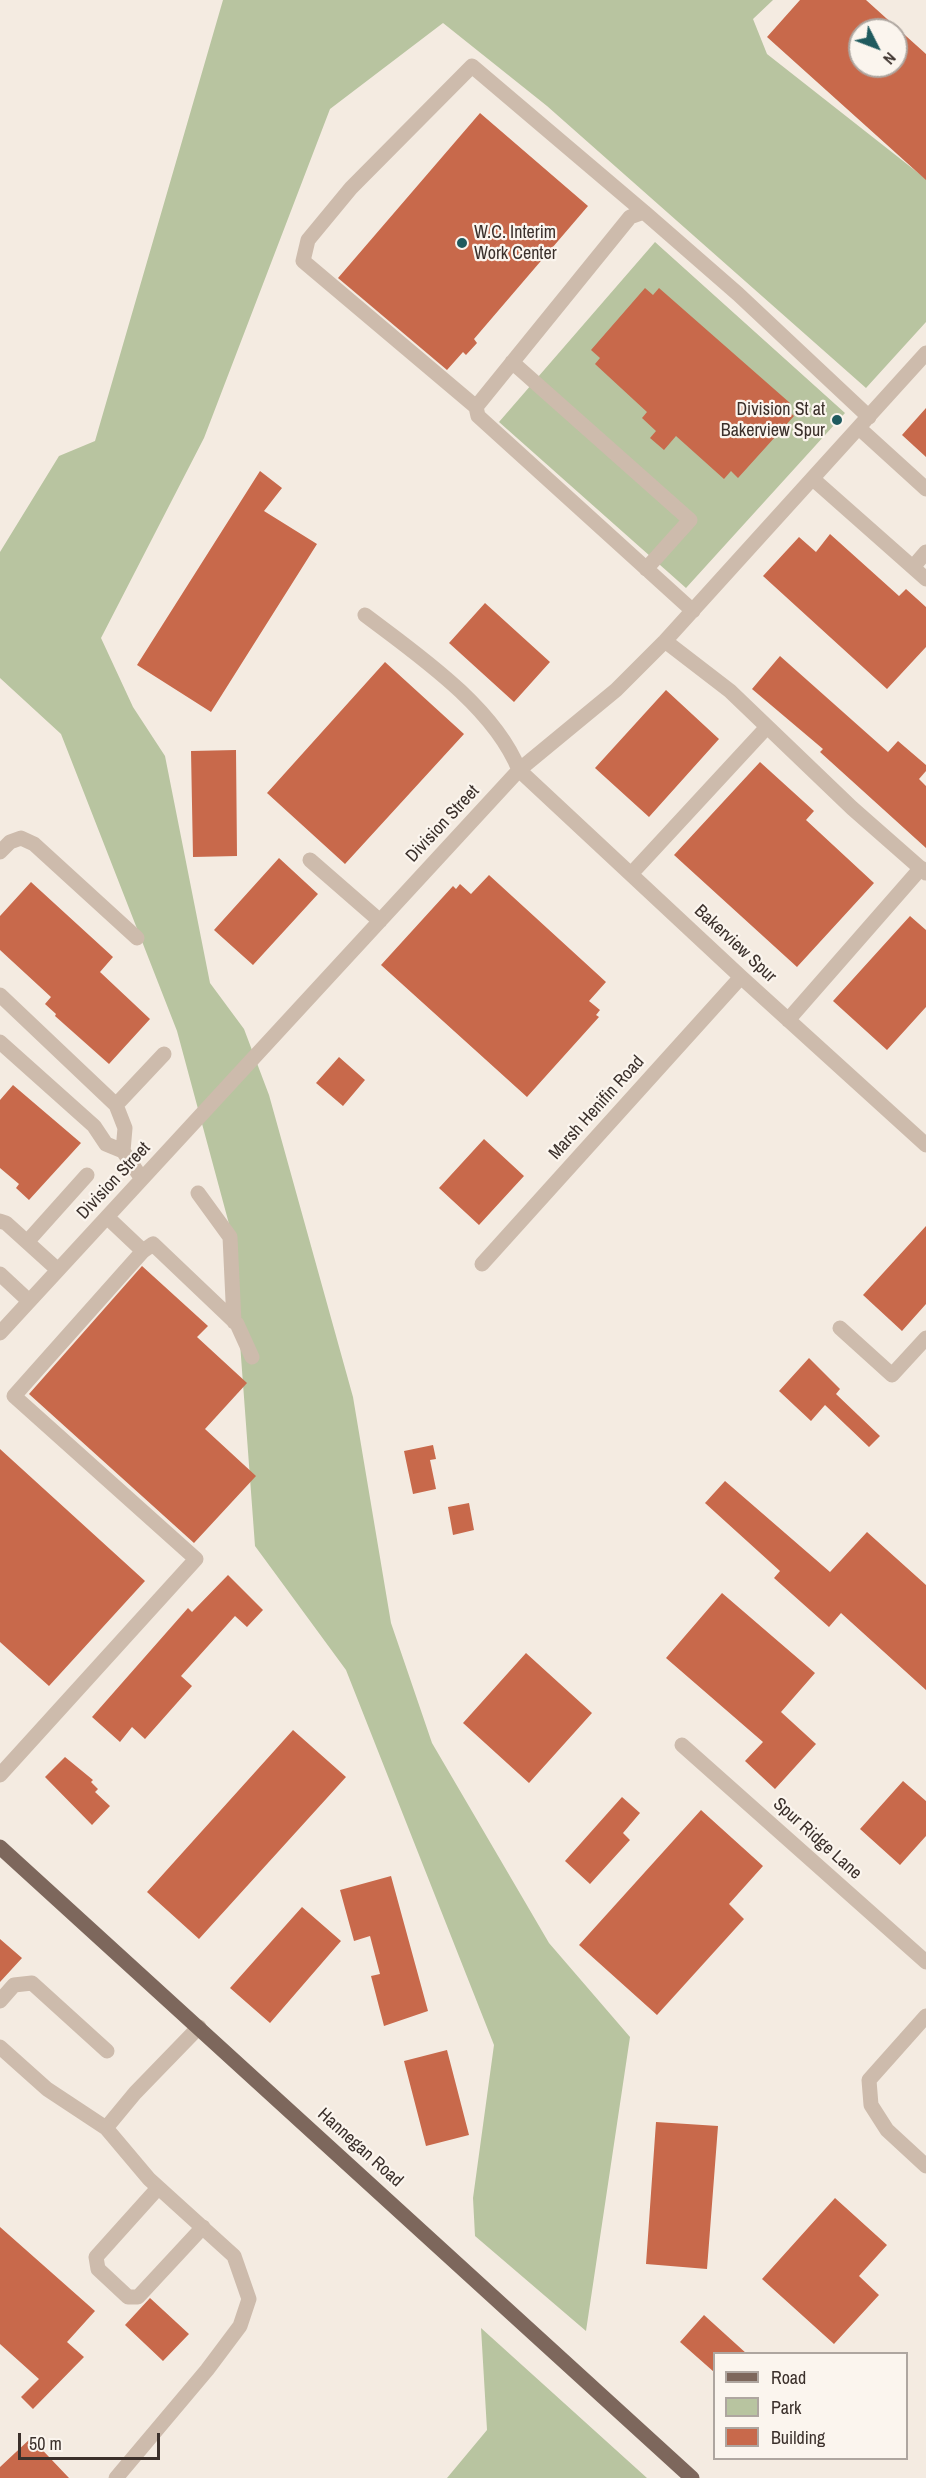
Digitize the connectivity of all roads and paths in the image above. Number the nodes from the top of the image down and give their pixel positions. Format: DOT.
graph roads {
  1 [pos="644,212"];
  2 [pos="925,358"];
  3 [pos="512,362"];
  4 [pos="476,407"];
  5 [pos="864,422"];
  6 [pos="813,479"];
  7 [pos="926,489"];
  8 [pos="926,552"];
  9 [pos="913,567"];
  10 [pos="646,569"];
  11 [pos="926,579"];
  12 [pos="693,611"];
  13 [pos="365,615"];
  14 [pos="665,641"];
  15 [pos="767,727"];
  16 [pos="519,770"];
  17 [pos="0,852"];
  18 [pos="310,860"];
  19 [pos="924,870"];
  20 [pos="631,874"];
  21 [pos="380,921"];
  22 [pos="137,938"];
  23 [pos="741,977"];
  24 [pos="0,995"];
  25 [pos="788,1020"];
  26 [pos="0,1043"];
  27 [pos="164,1054"];
  28 [pos="116,1105"];
  29 [pos="926,1145"];
  30 [pos="123,1150"];
  31 [pos="87,1175"];
  32 [pos="142,1179"];
  33 [pos="198,1193"];
  34 [pos="107,1217"];
  35 [pos="0,1221"];
  36 [pos="27,1242"];
  37 [pos="143,1251"];
  38 [pos="482,1264"];
  39 [pos="58,1270"];
  40 [pos="0,1275"];
  41 [pos="29,1302"];
  42 [pos="234,1322"];
  43 [pos="840,1328"];
  44 [pos="0,1333"];
  45 [pos="926,1338"];
  46 [pos="252,1357"];
  47 [pos="7,1396"];
  48 [pos="682,1745"];
  49 [pos="0,1775"];
  50 [pos="0,1847"];
  51 [pos="926,1962"];
  52 [pos="0,2001"];
  53 [pos="926,2016"];
  54 [pos="200,2027"];
  55 [pos="0,2047"];
  56 [pos="106,2051"];
  57 [pos="106,2128"];
  58 [pos="926,2166"];
  59 [pos="158,2188"];
  60 [pos="202,2227"];
  61 [pos="116,2478"];
  62 [pos="692,2478"];
  1 -- 3 [label="street"];
  1 -- 4 [label="street"];
  1 -- 5 [label="street"];
  2 -- 5 [label="street, Division Street"];
  3 -- 4 [label="street"];
  3 -- 10 [label="street"];
  4 -- 10 [label="street"];
  5 -- 6 [label="street, Division Street"];
  5 -- 7 [label="street"];
  6 -- 9 [label="street"];
  6 -- 12 [label="street, Division Street"];
  8 -- 9 [label="street"];
  9 -- 11 [label="street"];
  10 -- 12 [label="street"];
  12 -- 14 [label="street, Division Street"];
  13 -- 16 [label="street, Bakerview Spur"];
  14 -- 15 [label="street"];
  14 -- 16 [label="street, Division Street"];
  15 -- 19 [label="street"];
  15 -- 20 [label="street"];
  16 -- 20 [label="street, Bakerview Spur"];
  16 -- 21 [label="street, Division Street"];
  17 -- 22 [label="street"];
  18 -- 21 [label="street"];
  19 -- 25 [label="street"];
  20 -- 23 [label="street, Bakerview Spur"];
  21 -- 32 [label="street, Division Street"];
  23 -- 25 [label="street, Bakerview Spur"];
  23 -- 38 [label="street, Marsh Henifin Road"];
  24 -- 28 [label="street"];
  25 -- 29 [label="street, Bakerview Spur"];
  26 -- 30 [label="street"];
  27 -- 28 [label="street"];
  28 -- 30 [label="street"];
  30 -- 32 [label="street"];
  31 -- 36 [label="street"];
  32 -- 34 [label="street, Division Street"];
  33 -- 42 [label="street"];
  34 -- 37 [label="street"];
  34 -- 39 [label="street, Division Street"];
  35 -- 36 [label="street"];
  36 -- 39 [label="street"];
  37 -- 42 [label="street"];
  37 -- 47 [label="street"];
  39 -- 41 [label="street, Division Street"];
  40 -- 41 [label="street"];
  41 -- 44 [label="street, Division Street"];
  42 -- 46 [label="street"];
  43 -- 45 [label="street"];
  47 -- 49 [label="street"];
  48 -- 51 [label="street, Spur Ridge Lane"];
  50 -- 54 [label="main road, Hannegan Road"];
  52 -- 56 [label="street"];
  53 -- 58 [label="street"];
  54 -- 57 [label="street"];
  54 -- 62 [label="main road, Hannegan Road"];
  55 -- 57 [label="street"];
  57 -- 59 [label="street"];
  59 -- 60 [label="street"];
  59 -- 60 [label="street"];
  60 -- 61 [label="street"];
}
